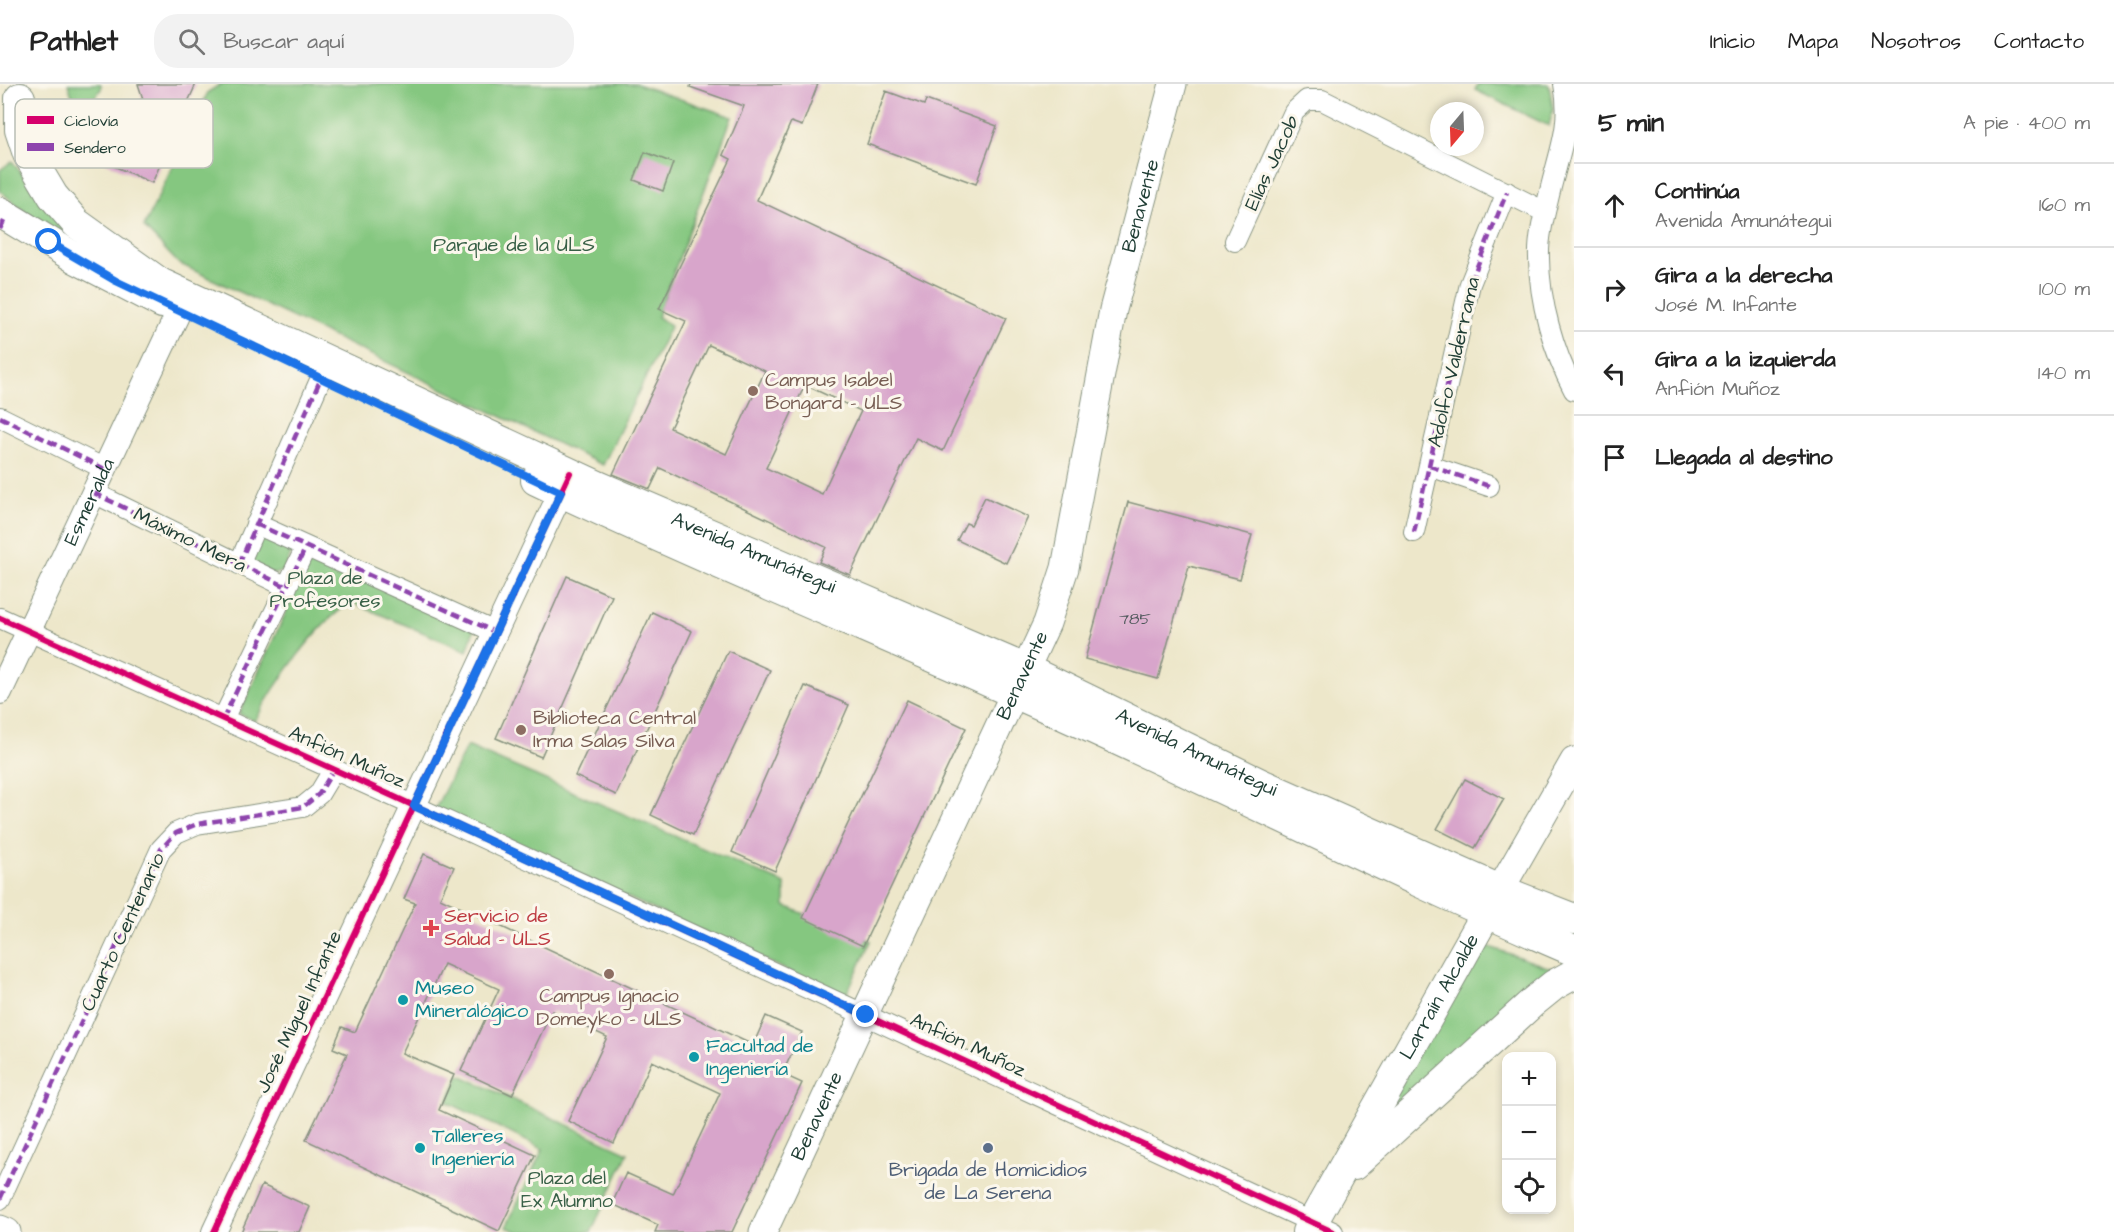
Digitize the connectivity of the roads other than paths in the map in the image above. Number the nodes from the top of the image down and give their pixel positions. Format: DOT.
graph roads {
  1 [pos="1173,84"];
  2 [pos="1564,84"];
  3 [pos="15,111"];
  4 [pos="0,140"];
  5 [pos="36,168"];
  6 [pos="1507,192"];
  7 [pos="1545,212"];
  8 [pos="2,220"];
  9 [pos="1235,241"];
  10 [pos="179,311"];
  11 [pos="321,378"];
  12 [pos="1574,390"];
  13 [pos="0,417"];
  14 [pos="1430,466"];
  15 [pos="105,469"];
  16 [pos="565,483"];
  17 [pos="1489,486"];
  18 [pos="94,493"];
  19 [pos="256,524"];
  20 [pos="1414,532"];
  21 [pos="306,547"];
  22 [pos="239,564"];
  23 [pos="287,587"];
  24 [pos="0,618"];
  25 [pos="28,631"];
  26 [pos="495,632"];
  27 [pos="1019,681"];
  28 [pos="0,692"];
  29 [pos="223,719"];
  30 [pos="1574,761"];
  31 [pos="334,770"];
  32 [pos="414,806"];
  33 [pos="1492,901"];
  34 [pos="1574,919"];
  35 [pos="1574,951"];
  36 [pos="1574,974"];
  37 [pos="866,1015"];
  38 [pos="1336,1181"];
  39 [pos="0,1199"];
  40 [pos="0,1229"];
  41 [pos="1317,1229"];
  42 [pos="7,1232"];
  43 [pos="214,1232"];
  44 [pos="763,1232"];
  1 -- 27 [label="main road, Benavente"];
  2 -- 7 [label="street"];
  3 -- 4 [label="main road"];
  5 -- 16 [label="main road, Avenida Amunátegui"];
  6 -- 7 [label="street, Elías Jacob"];
  6 -- 9 [label="street, Elías Jacob"];
  6 -- 14 [label="street, Adolfo Valderrama"];
  7 -- 12 [label="street"];
  8 -- 10 [label="main road, Avenida Amunátegui"];
  10 -- 11 [label="main road, Avenida Amunátegui"];
  10 -- 15 [label="street, Esmeralda"];
  11 -- 16 [label="main road, Avenida Amunátegui"];
  11 -- 19 [label="street"];
  13 -- 15 [label="street"];
  14 -- 17 [label="street, Adolfo Valderrama"];
  14 -- 20 [label="street, Adolfo Valderrama"];
  15 -- 18 [label="street, Esmeralda"];
  16 -- 26 [label="street, José Miguel Infante"];
  16 -- 27 [label="main road, Avenida Amunátegui"];
  18 -- 22 [label="street, Máximo Mera"];
  18 -- 25 [label="street, Esmeralda"];
  19 -- 21 [label="street"];
  19 -- 22 [label="street"];
  21 -- 23 [label="street"];
  21 -- 26 [label="street"];
  22 -- 23 [label="street, Máximo Mera"];
  23 -- 29 [label="street"];
  24 -- 25 [label="street, Anfión Muñoz"];
  25 -- 28 [label="street, Esmeralda"];
  25 -- 29 [label="street, Anfión Muñoz"];
  26 -- 32 [label="street, José Miguel Infante"];
  27 -- 33 [label="main road, Avenida Amunátegui"];
  27 -- 37 [label="main road, Benavente"];
  29 -- 31 [label="street, Anfión Muñoz"];
  30 -- 33 [label="main road, Larraín Alcalde"];
  31 -- 32 [label="street, Anfión Muñoz"];
  31 -- 39 [label="street, Cuarto Centenario"];
  32 -- 37 [label="street, Anfión Muñoz"];
  32 -- 43 [label="street, José Miguel Infante"];
  33 -- 34 [label="main road, Avenida Amunátegui"];
  33 -- 35 [label="main road, Avenida Amunátegui"];
  33 -- 38 [label="main road, Larraín Alcalde"];
  36 -- 38 [label="main road"];
  37 -- 41 [label="street, Anfión Muñoz"];
  37 -- 44 [label="main road, Benavente"];
  38 -- 41 [label="main road, Larraín Alcalde"];
  40 -- 42 [label="main road"];
}
